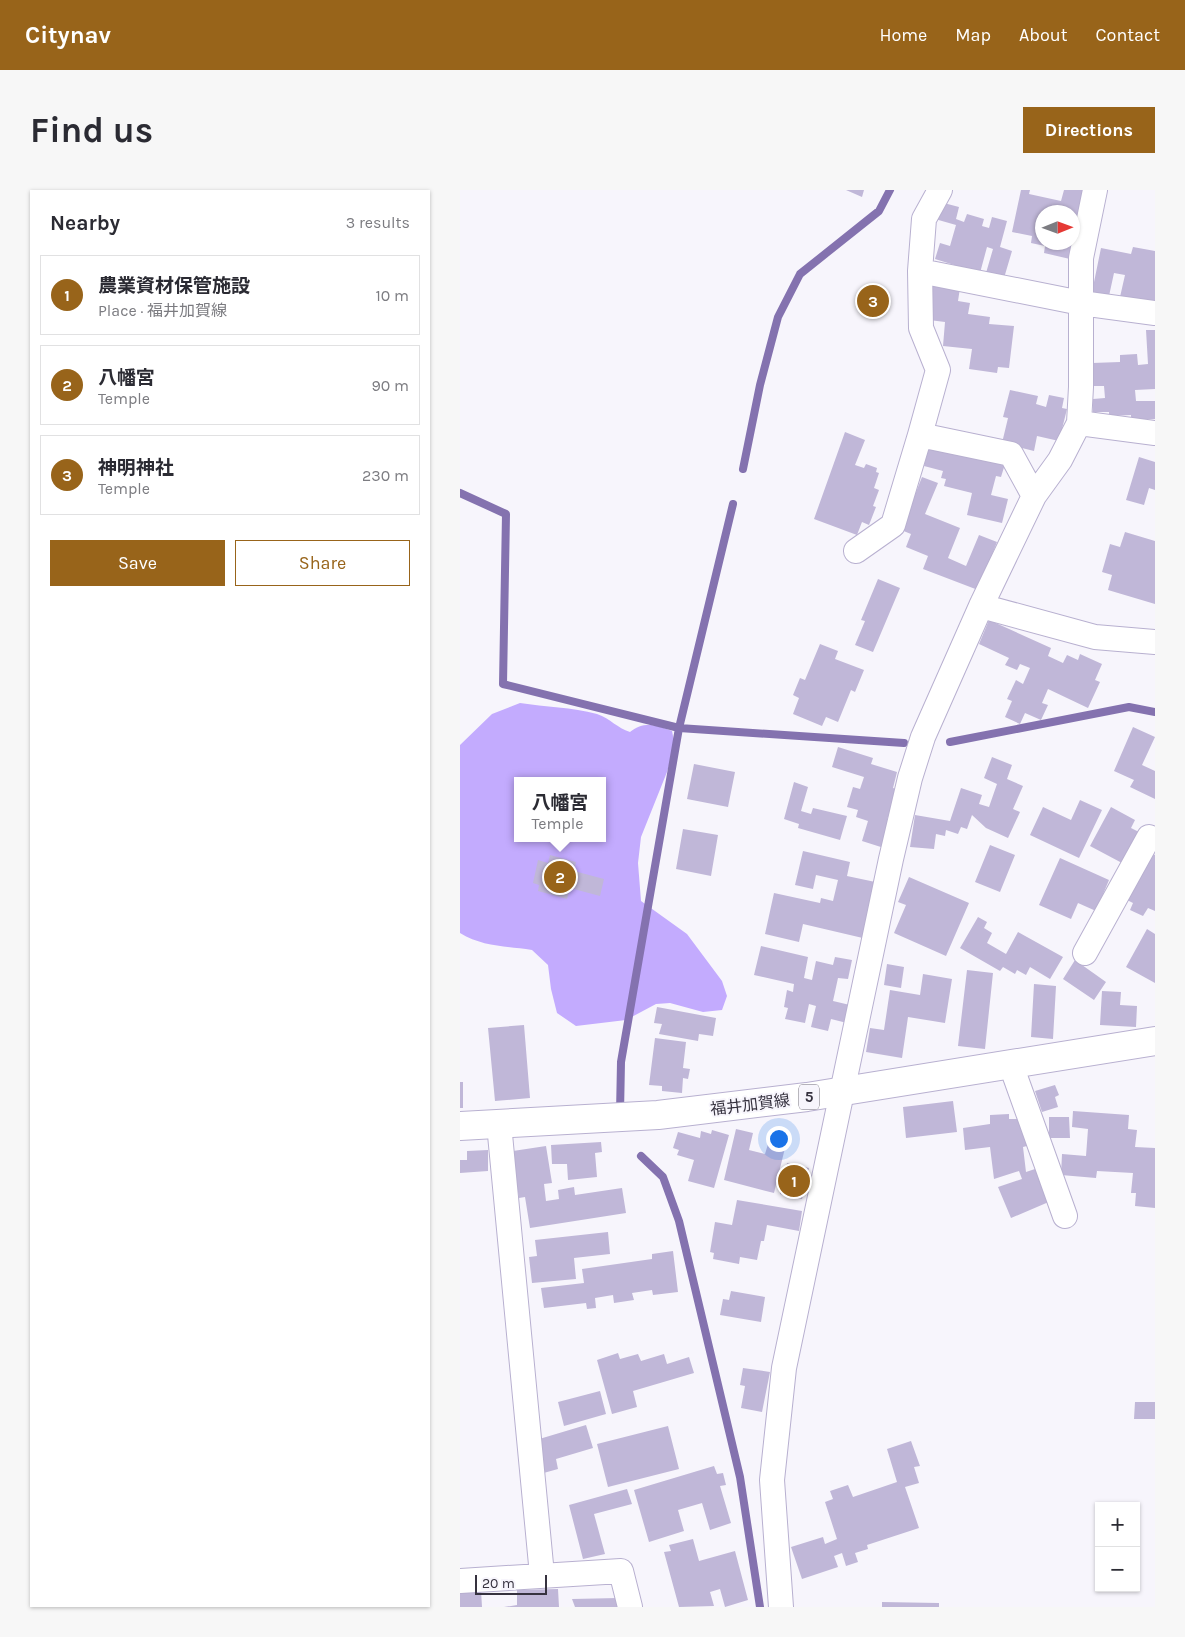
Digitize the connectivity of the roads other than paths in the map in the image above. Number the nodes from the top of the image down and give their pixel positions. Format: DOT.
graph roads {
  1 [pos="940,190"];
  2 [pos="1095,190"];
  3 [pos="920,271"];
  4 [pos="1081,303"];
  5 [pos="1155,313"];
  6 [pos="1079,423"];
  7 [pos="1155,433"];
  8 [pos="920,435"];
  9 [pos="1034,496"];
  10 [pos="856,551"];
  11 [pos="981,606"];
  12 [pos="1155,642"];
  13 [pos="1149,837"];
  14 [pos="1085,952"];
  15 [pos="1155,1040"];
  16 [pos="1012,1065"];
  17 [pos="843,1093"];
  18 [pos="499,1124"];
  19 [pos="460,1126"];
  20 [pos="1065,1216"];
  21 [pos="542,1575"];
  22 [pos="460,1581"];
  23 [pos="630,1607"];
  24 [pos="781,1607"];
  1 -- 3 [label="street"];
  2 -- 4 [label="street"];
  3 -- 4 [label="street"];
  3 -- 8 [label="street"];
  4 -- 5 [label="street"];
  4 -- 6 [label="street"];
  6 -- 7 [label="street"];
  6 -- 9 [label="street"];
  8 -- 9 [label="street"];
  8 -- 10 [label="street"];
  9 -- 11 [label="street"];
  11 -- 12 [label="street"];
  11 -- 17 [label="street"];
  13 -- 14 [label="street"];
  15 -- 16 [label="main road, 福井加賀線 / 5"];
  16 -- 17 [label="main road, 福井加賀線 / 5"];
  16 -- 20 [label="street"];
  17 -- 18 [label="main road, 福井加賀線 / 5"];
  17 -- 24 [label="street"];
  18 -- 19 [label="main road, 福井加賀線 / 5"];
  18 -- 21 [label="street"];
  21 -- 22 [label="street"];
  21 -- 23 [label="street"];
}
